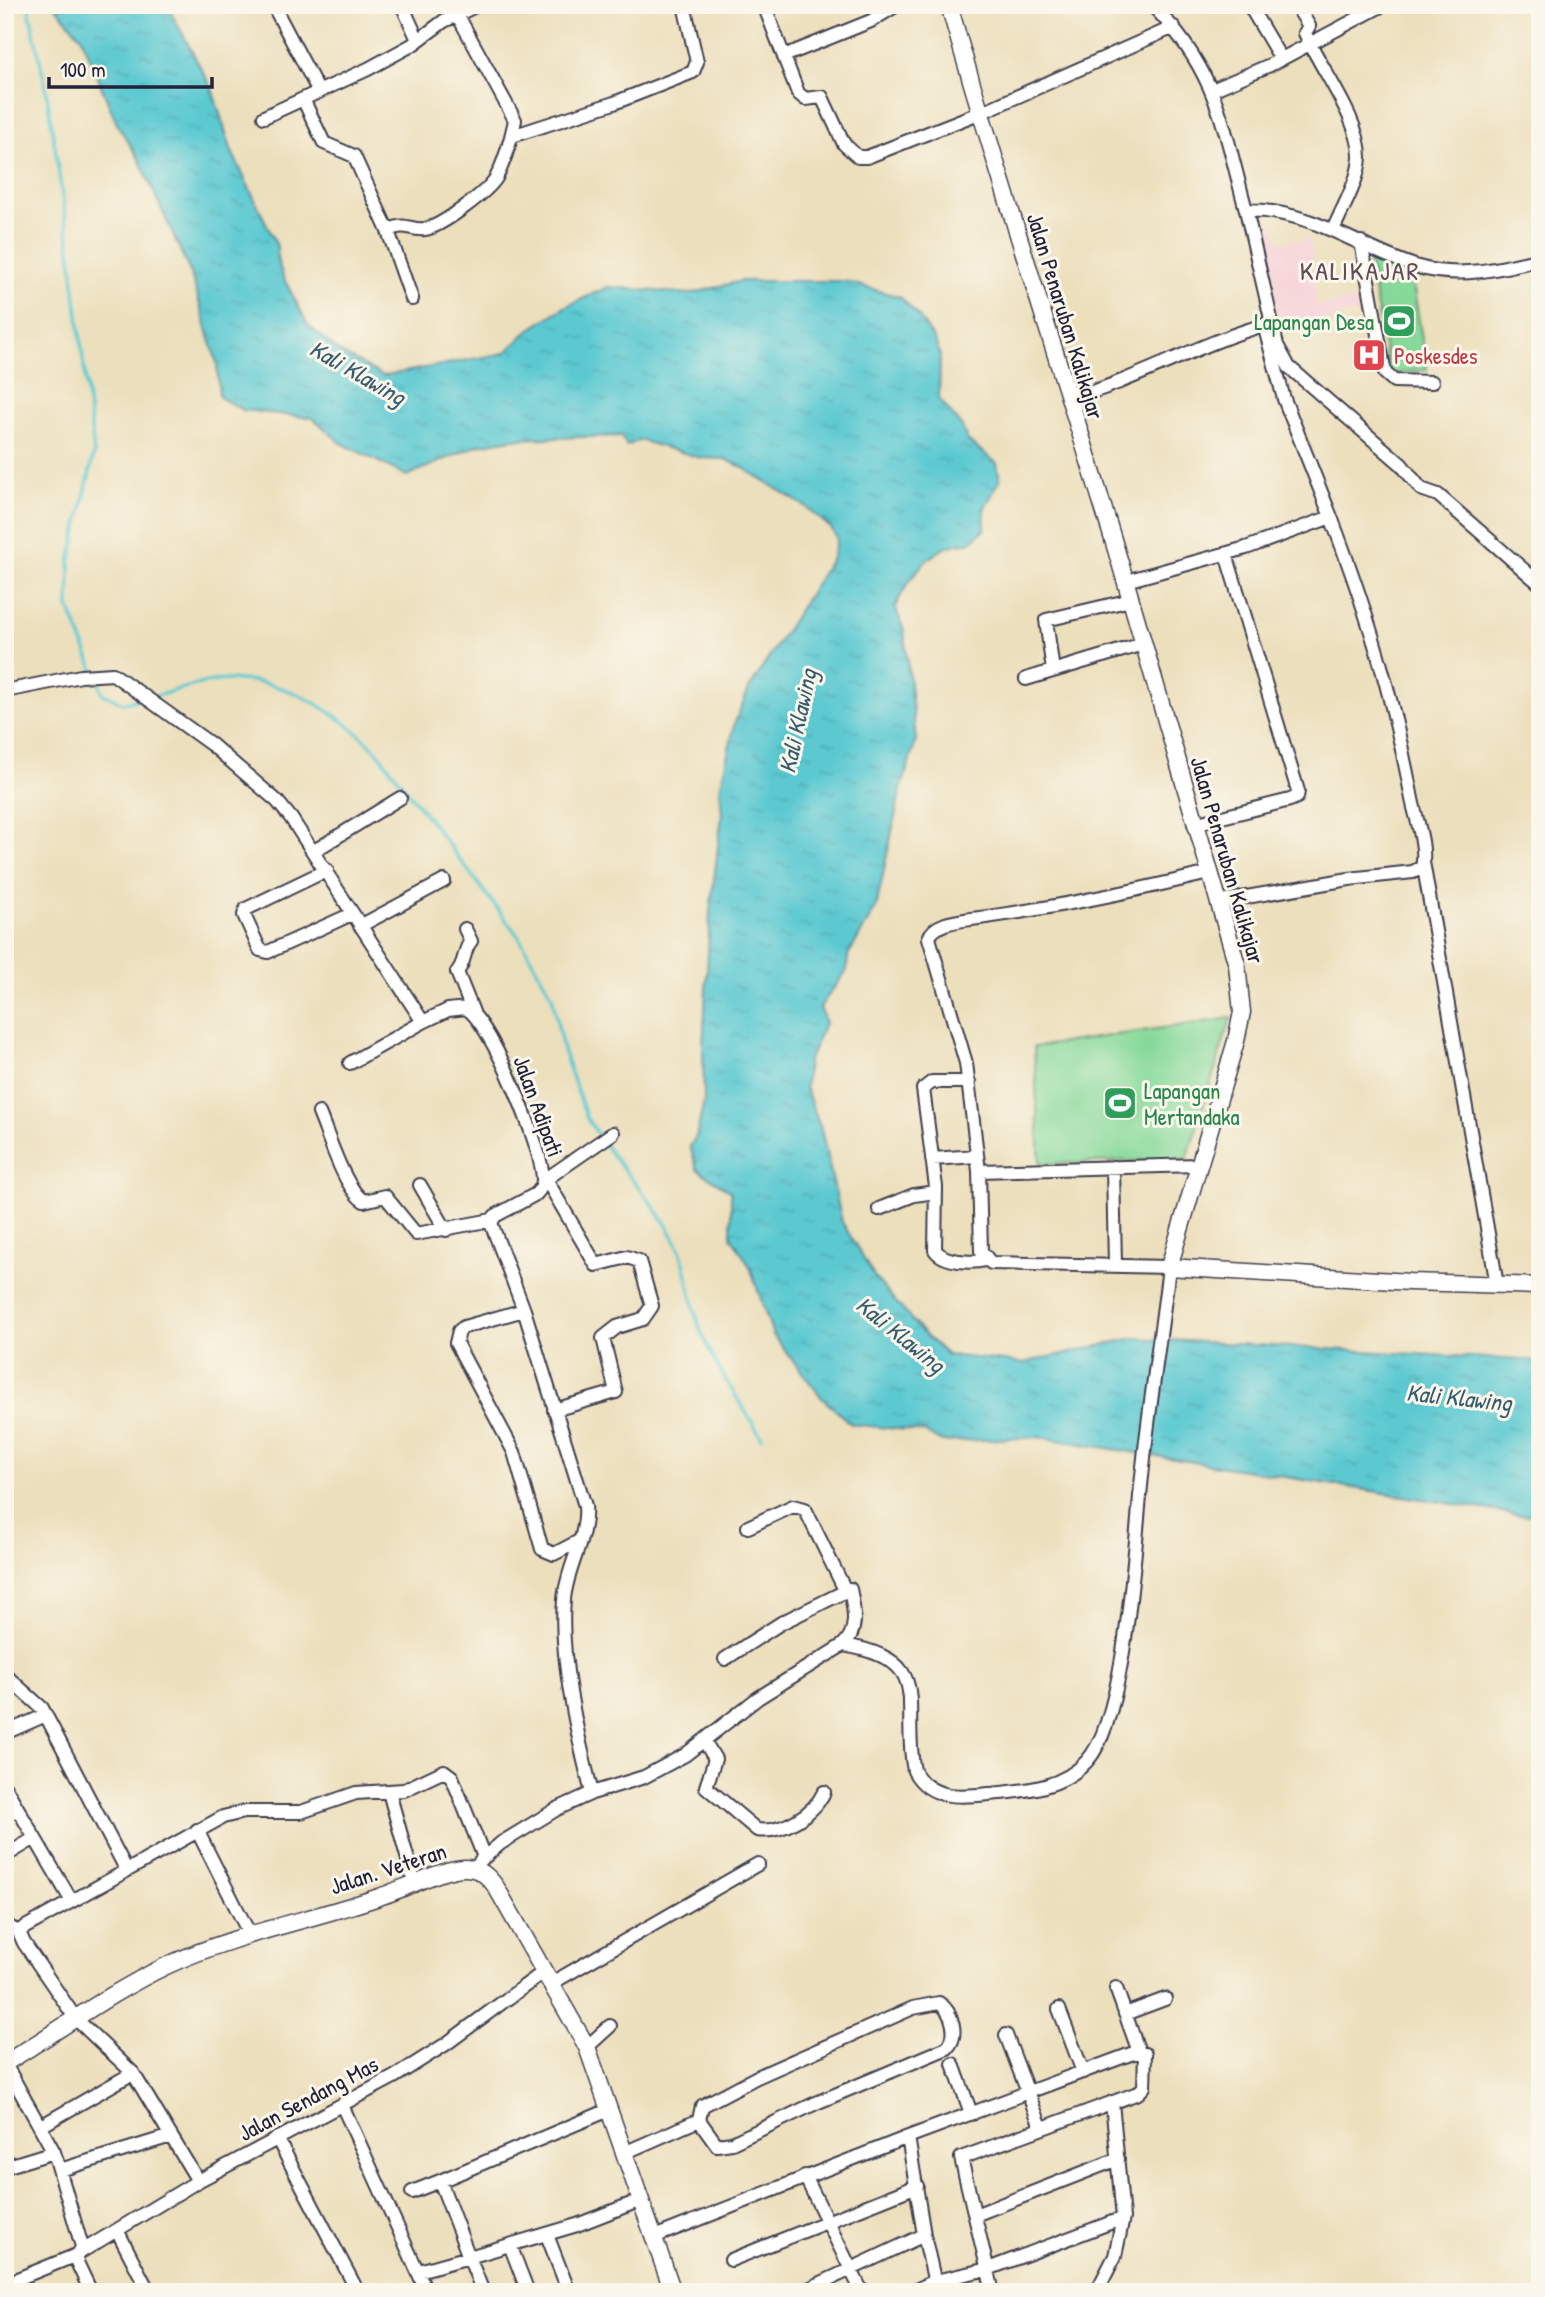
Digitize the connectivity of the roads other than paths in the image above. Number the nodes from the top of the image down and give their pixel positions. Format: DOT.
graph roads {
  1 [pos="273,5"];
  2 [pos="402,5"];
  3 [pos="684,5"];
  4 [pos="764,5"];
  5 [pos="897,5"];
  6 [pos="950,5"];
  7 [pos="1152,5"];
  8 [pos="1249,5"];
  9 [pos="1296,5"];
  10 [pos="1383,5"];
  11 [pos="1538,5"];
  12 [pos="466,9"];
  13 [pos="1360,11"];
  14 [pos="1540,12"];
  15 [pos="1172,28"];
  16 [pos="418,40"];
  17 [pos="1310,44"];
  18 [pos="784,56"];
  19 [pos="1281,59"];
  20 [pos="1212,90"];
  21 [pos="319,92"];
  22 [pos="303,99"];
  23 [pos="982,111"];
  24 [pos="264,117"];
  25 [pos="512,136"];
  26 [pos="1246,210"];
  27 [pos="1334,229"];
  28 [pos="388,231"];
  29 [pos="1361,242"];
  30 [pos="1540,259"];
  31 [pos="412,299"];
  32 [pos="1268,324"];
  33 [pos="1432,383"];
  34 [pos="1069,399"];
  35 [pos="1331,517"];
  36 [pos="1226,554"];
  37 [pos="1126,582"];
  38 [pos="1540,584"];
  39 [pos="1131,600"];
  40 [pos="1143,644"];
  41 [pos="1053,671"];
  42 [pos="1026,679"];
  43 [pos="5,691"];
  44 [pos="400,798"];
  45 [pos="1194,824"];
  46 [pos="314,852"];
  47 [pos="1423,862"];
  48 [pos="327,870"];
  49 [pos="1209,873"];
  50 [pos="444,881"];
  51 [pos="1218,902"];
  52 [pos="352,914"];
  53 [pos="360,926"];
  54 [pos="465,929"];
  55 [pos="473,1012"];
  56 [pos="423,1022"];
  57 [pos="349,1063"];
  58 [pos="969,1082"];
  59 [pos="319,1113"];
  60 [pos="613,1133"];
  61 [pos="977,1156"];
  62 [pos="932,1159"];
  63 [pos="1198,1165"];
  64 [pos="1113,1167"];
  65 [pos="979,1171"];
  66 [pos="544,1177"];
  67 [pos="420,1185"];
  68 [pos="936,1192"];
  69 [pos="879,1209"];
  70 [pos="492,1220"];
  71 [pos="446,1230"];
  72 [pos="986,1260"];
  73 [pos="1115,1265"];
  74 [pos="1169,1267"];
  75 [pos="1497,1285"];
  76 [pos="1540,1286"];
  77 [pos="524,1310"];
  78 [pos="554,1410"];
  79 [pos="748,1527"];
  80 [pos="579,1541"];
  81 [pos="845,1590"];
  82 [pos="843,1645"];
  83 [pos="725,1659"];
  84 [pos="5,1675"];
  85 [pos="46,1715"];
  86 [pos="5,1733"];
  87 [pos="705,1742"];
  88 [pos="5,1787"];
  89 [pos="389,1792"];
  90 [pos="824,1792"];
  91 [pos="592,1793"];
  92 [pos="18,1809"];
  93 [pos="5,1816"];
  94 [pos="197,1830"];
  95 [pos="35,1838"];
  96 [pos="5,1856"];
  97 [pos="484,1857"];
  98 [pos="758,1864"];
  99 [pos="125,1869"];
  100 [pos="472,1869"];
  101 [pos="415,1885"];
  102 [pos="71,1900"];
  103 [pos="5,1925"];
  104 [pos="19,1932"];
  105 [pos="249,1933"];
  106 [pos="548,1977"];
  107 [pos="1116,1988"];
  108 [pos="1165,1999"];
  109 [pos="1059,2009"];
  110 [pos="1125,2014"];
  111 [pos="76,2019"];
  112 [pos="610,2026"];
  113 [pos="1006,2035"];
  114 [pos="587,2047"];
  115 [pos="1139,2052"];
  116 [pos="5,2063"];
  117 [pos="953,2064"];
  118 [pos="1083,2072"];
  119 [pos="133,2073"];
  120 [pos="1027,2093"];
  121 [pos="1112,2102"];
  122 [pos="342,2105"];
  123 [pos="610,2110"];
  124 [pos="971,2113"];
  125 [pos="699,2120"];
  126 [pos="41,2126"];
  127 [pos="1041,2127"];
  128 [pos="171,2136"];
  129 [pos="908,2137"];
  130 [pos="277,2138"];
  131 [pos="54,2152"];
  132 [pos="624,2153"];
  133 [pos="1118,2160"];
  134 [pos="5,2167"];
  135 [pos="60,2170"];
  136 [pos="805,2176"];
  137 [pos="198,2181"];
  138 [pos="440,2181"];
  139 [pos="917,2186"];
  140 [pos="412,2192"];
  141 [pos="641,2200"];
  142 [pos="975,2215"];
  143 [pos="1123,2218"];
  144 [pos="827,2220"];
  145 [pos="117,2230"];
  146 [pos="547,2235"];
  147 [pos="924,2235"];
  148 [pos="654,2237"];
  149 [pos="510,2245"];
  150 [pos="79,2253"];
  151 [pos="469,2258"];
  152 [pos="731,2260"];
  153 [pos="851,2268"];
  154 [pos="988,2269"];
  155 [pos="419,2271"];
  156 [pos="7,2286"];
  157 [pos="936,2287"];
  158 [pos="91,2292"];
  159 [pos="149,2292"];
  160 [pos="358,2292"];
  161 [pos="427,2292"];
  162 [pos="483,2292"];
  163 [pos="528,2292"];
  164 [pos="569,2292"];
  165 [pos="673,2292"];
  166 [pos="802,2292"];
  167 [pos="862,2292"];
  168 [pos="912,2292"];
  169 [pos="993,2292"];
  170 [pos="1090,2292"];
  1 -- 21 [label="street"];
  2 -- 16 [label="street"];
  3 -- 25 [label="street"];
  4 -- 18 [label="street"];
  5 -- 18 [label="street"];
  6 -- 23 [label="street, Jalan Penaruban Kalikajar"];
  7 -- 15 [label="street"];
  8 -- 19 [label="street"];
  9 -- 17 [label="street"];
  10 -- 13 [label="street"];
  11 -- 14 [label="street"];
  12 -- 16 [label="street"];
  12 -- 25 [label="street"];
  13 -- 17 [label="street"];
  15 -- 20 [label="street"];
  15 -- 23 [label="street"];
  16 -- 21 [label="street"];
  17 -- 19 [label="street"];
  17 -- 27 [label="street"];
  18 -- 23 [label="street"];
  19 -- 20 [label="street"];
  20 -- 26 [label="street"];
  21 -- 22 [label="street"];
  22 -- 24 [label="street"];
  22 -- 28 [label="street"];
  23 -- 34 [label="street, Jalan Penaruban Kalikajar"];
  25 -- 28 [label="street"];
  26 -- 27 [label="street"];
  26 -- 32 [label="street"];
  27 -- 29 [label="street"];
  28 -- 31 [label="street"];
  29 -- 30 [label="street"];
  29 -- 33 [label="street"];
  32 -- 34 [label="street"];
  32 -- 35 [label="street"];
  32 -- 38 [label="street"];
  34 -- 37 [label="street, Jalan Penaruban Kalikajar"];
  35 -- 36 [label="street"];
  35 -- 47 [label="street"];
  36 -- 37 [label="street"];
  36 -- 45 [label="street"];
  37 -- 39 [label="street, Jalan Penaruban Kalikajar"];
  39 -- 40 [label="street, Jalan Penaruban Kalikajar"];
  39 -- 41 [label="street"];
  40 -- 41 [label="street"];
  40 -- 45 [label="street, Jalan Penaruban Kalikajar"];
  41 -- 42 [label="street"];
  43 -- 46 [label="street"];
  44 -- 46 [label="street"];
  45 -- 49 [label="street, Jalan Penaruban Kalikajar"];
  46 -- 48 [label="street"];
  47 -- 51 [label="street"];
  47 -- 75 [label="street"];
  48 -- 52 [label="street"];
  48 -- 52 [label="street"];
  49 -- 51 [label="street, Jalan Penaruban Kalikajar"];
  49 -- 58 [label="street"];
  50 -- 53 [label="street"];
  51 -- 63 [label="street, Jalan Penaruban Kalikajar"];
  52 -- 53 [label="street"];
  53 -- 56 [label="street"];
  54 -- 55 [label="street, Jalan Adipati"];
  55 -- 56 [label="street"];
  55 -- 66 [label="street, Jalan Adipati"];
  56 -- 57 [label="street"];
  58 -- 61 [label="street"];
  58 -- 62 [label="street"];
  59 -- 71 [label="street, Jalan Adipati"];
  60 -- 66 [label="street"];
  61 -- 62 [label="street"];
  61 -- 65 [label="street"];
  62 -- 68 [label="street"];
  63 -- 64 [label="street"];
  63 -- 74 [label="street, Jalan Penaruban Kalikajar"];
  64 -- 65 [label="street"];
  64 -- 73 [label="street"];
  65 -- 72 [label="street"];
  66 -- 70 [label="street, Jalan Adipati"];
  66 -- 78 [label="street"];
  67 -- 71 [label="street"];
  68 -- 69 [label="street"];
  68 -- 72 [label="street"];
  70 -- 71 [label="street, Jalan Adipati"];
  70 -- 77 [label="street"];
  72 -- 73 [label="street"];
  73 -- 74 [label="street"];
  74 -- 75 [label="street"];
  74 -- 82 [label="street"];
  75 -- 76 [label="street"];
  77 -- 78 [label="street"];
  77 -- 80 [label="street"];
  78 -- 80 [label="street"];
  79 -- 81 [label="street"];
  80 -- 91 [label="street"];
  81 -- 82 [label="street"];
  81 -- 83 [label="street"];
  82 -- 87 [label="street"];
  84 -- 85 [label="street"];
  85 -- 86 [label="street"];
  85 -- 99 [label="street"];
  87 -- 90 [label="street"];
  87 -- 91 [label="street"];
  88 -- 92 [label="street"];
  89 -- 94 [label="street"];
  89 -- 97 [label="street"];
  89 -- 101 [label="street"];
  91 -- 97 [label="street"];
  92 -- 93 [label="street"];
  92 -- 95 [label="street"];
  94 -- 99 [label="street"];
  94 -- 105 [label="street"];
  95 -- 96 [label="street"];
  95 -- 102 [label="street"];
  97 -- 100 [label="street"];
  98 -- 106 [label="street, Jalan Sendang Mas"];
  99 -- 102 [label="street"];
  100 -- 101 [label="street, Jalan. Veteran"];
  100 -- 106 [label="street, Jalan. Veteran"];
  101 -- 105 [label="street, Jalan. Veteran"];
  102 -- 104 [label="street"];
  103 -- 104 [label="street"];
  104 -- 111 [label="street"];
  105 -- 111 [label="street, Jalan. Veteran"];
  106 -- 114 [label="street, Jalan. Veteran"];
  106 -- 122 [label="street, Jalan Sendang Mas"];
  107 -- 110 [label="street"];
  108 -- 110 [label="street"];
  109 -- 118 [label="street"];
  110 -- 115 [label="street"];
  111 -- 116 [label="street, Jalan. Veteran"];
  111 -- 119 [label="street"];
  112 -- 114 [label="street"];
  113 -- 120 [label="street"];
  114 -- 123 [label="street, Jalan. Veteran"];
  115 -- 118 [label="street"];
  115 -- 121 [label="street"];
  116 -- 126 [label="street"];
  117 -- 124 [label="street"];
  118 -- 120 [label="street"];
  119 -- 126 [label="street"];
  119 -- 128 [label="street"];
  120 -- 124 [label="street"];
  120 -- 127 [label="street"];
  121 -- 127 [label="street"];
  121 -- 133 [label="street"];
  122 -- 130 [label="street, Jalan Sendang Mas"];
  122 -- 155 [label="street"];
  123 -- 132 [label="street, Jalan. Veteran"];
  123 -- 138 [label="street"];
  124 -- 129 [label="street"];
  125 -- 125 [label="street"];
  125 -- 132 [label="street"];
  126 -- 131 [label="street"];
  127 -- 142 [label="street"];
  128 -- 135 [label="street"];
  128 -- 137 [label="street"];
  129 -- 136 [label="street"];
  129 -- 139 [label="street"];
  130 -- 137 [label="street, Jalan Sendang Mas"];
  130 -- 160 [label="street"];
  131 -- 134 [label="street"];
  131 -- 135 [label="street"];
  132 -- 141 [label="street, Jalan. Veteran"];
  133 -- 142 [label="street"];
  133 -- 143 [label="street"];
  135 -- 150 [label="street"];
  136 -- 144 [label="street"];
  136 -- 148 [label="street"];
  137 -- 145 [label="street, Jalan Sendang Mas"];
  138 -- 140 [label="street"];
  138 -- 151 [label="street"];
  139 -- 144 [label="street"];
  139 -- 147 [label="street"];
  141 -- 146 [label="street"];
  141 -- 148 [label="street, Jalan. Veteran"];
  142 -- 154 [label="street"];
  143 -- 154 [label="street"];
  143 -- 170 [label="street"];
  144 -- 152 [label="street"];
  144 -- 153 [label="street"];
  145 -- 150 [label="street, Jalan Sendang Mas"];
  145 -- 159 [label="street"];
  146 -- 149 [label="street"];
  146 -- 164 [label="street"];
  147 -- 153 [label="street"];
  147 -- 157 [label="street"];
  148 -- 165 [label="street, Jalan. Veteran"];
  149 -- 151 [label="street"];
  149 -- 163 [label="street"];
  150 -- 156 [label="street, Jalan Sendang Mas"];
  150 -- 158 [label="street"];
  151 -- 155 [label="street"];
  151 -- 162 [label="street"];
  153 -- 166 [label="street"];
  153 -- 167 [label="street"];
  154 -- 157 [label="street"];
  154 -- 169 [label="street"];
  155 -- 161 [label="street"];
  157 -- 168 [label="street"];
}
